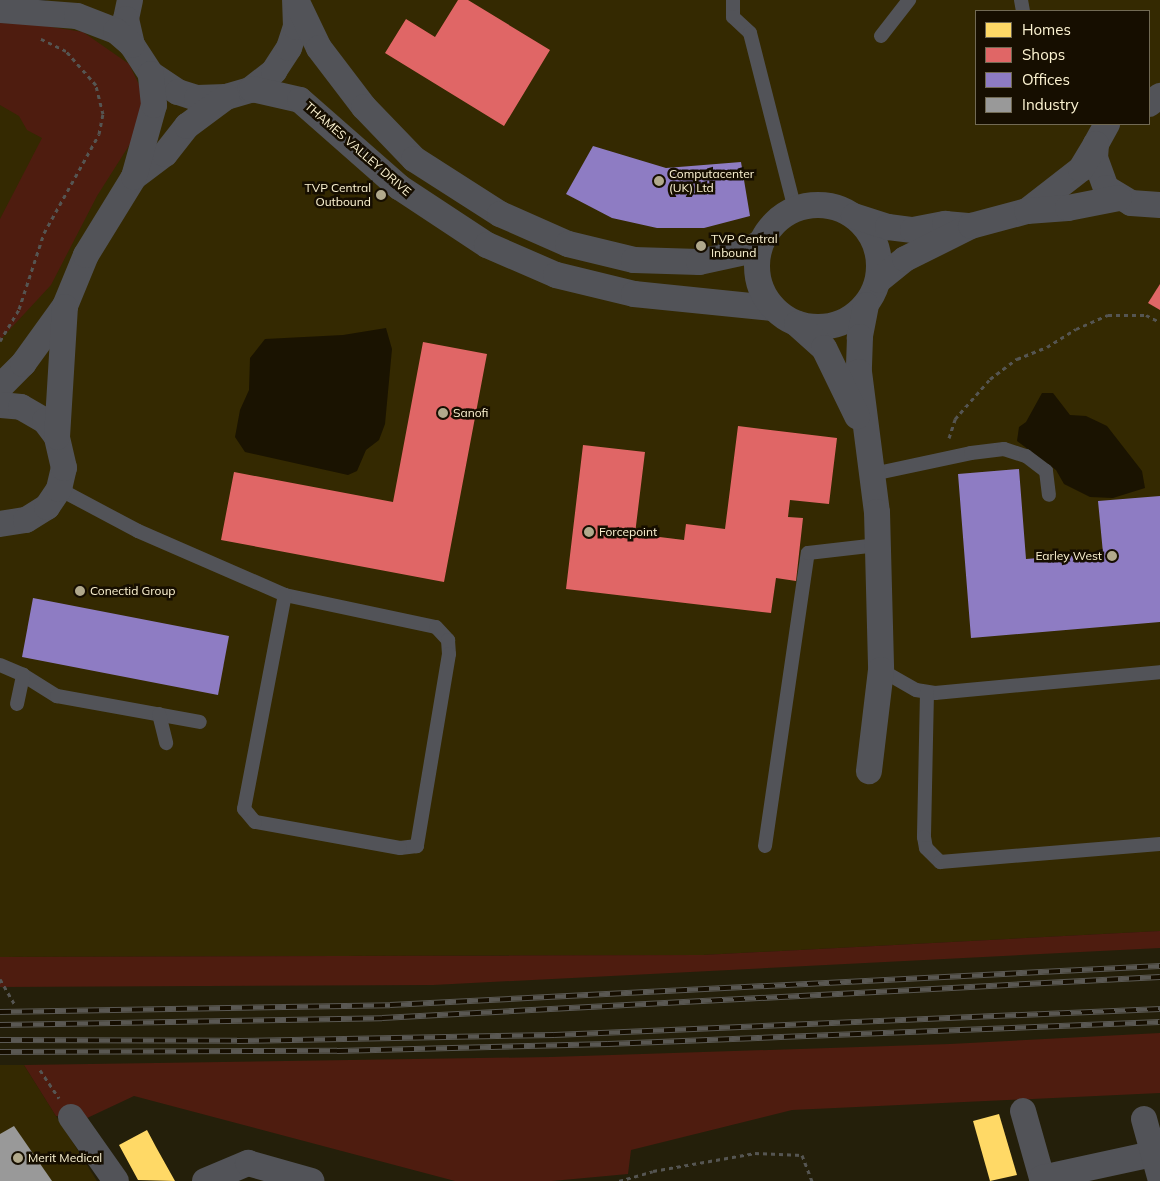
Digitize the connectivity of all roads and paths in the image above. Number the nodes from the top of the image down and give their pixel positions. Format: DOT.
graph roads {
  1 [pos="130,0"];
  2 [pos="296,0"];
  3 [pos="733,0"];
  4 [pos="909,0"];
  5 [pos="0,10"];
  6 [pos="881,36"];
  7 [pos="40,38"];
  8 [pos="132,45"];
  9 [pos="151,74"];
  10 [pos="252,88"];
  11 [pos="226,97"];
  12 [pos="1099,132"];
  13 [pos="134,176"];
  14 [pos="1119,198"];
  15 [pos="1156,204"];
  16 [pos="795,209"];
  17 [pos="1027,211"];
  18 [pos="854,216"];
  19 [pos="971,226"];
  20 [pos="760,243"];
  21 [pos="879,280"];
  22 [pos="866,304"];
  23 [pos="65,306"];
  24 [pos="772,308"];
  25 [pos="1160,322"];
  26 [pos="797,324"];
  27 [pos="0,341"];
  28 [pos="0,387"];
  29 [pos="0,405"];
  30 [pos="57,438"];
  31 [pos="971,452"];
  32 [pos="873,469"];
  33 [pos="58,489"];
  34 [pos="1049,496"];
  35 [pos="0,524"];
  36 [pos="878,545"];
  37 [pos="285,595"];
  38 [pos="0,665"];
  39 [pos="881,670"];
  40 [pos="1160,672"];
  41 [pos="23,675"];
  42 [pos="927,692"];
  43 [pos="17,704"];
  44 [pos="159,714"];
  45 [pos="200,722"];
  46 [pos="166,742"];
  47 [pos="869,771"];
  48 [pos="1160,844"];
  49 [pos="765,846"];
  50 [pos="0,979"];
  51 [pos="15,1005"];
  52 [pos="40,1070"];
  53 [pos="1023,1111"];
  54 [pos="71,1117"];
  55 [pos="1144,1118"];
  56 [pos="1156,1166"];
  57 [pos="116,1181"];
  58 [pos="205,1181"];
  59 [pos="311,1181"];
  60 [pos="619,1181"];
  61 [pos="812,1181"];
  1 -- 8 [label="street"];
  2 -- 10 [label="street"];
  2 -- 20 [label="street"];
  3 -- 16 [label="lane"];
  4 -- 6 [label="lane"];
  5 -- 8 [label="street"];
  7 -- 27 [label="path"];
  8 -- 9 [label="street"];
  9 -- 11 [label="street"];
  9 -- 13 [label="street"];
  10 -- 11 [label="street"];
  10 -- 24 [label="street, THAMES VALLEY DRIVE"];
  11 -- 13 [label="street"];
  12 -- 14 [label="street"];
  12 -- 17 [label="street"];
  13 -- 23 [label="street"];
  14 -- 15 [label="street"];
  14 -- 17 [label="street"];
  16 -- 18 [label="street"];
  16 -- 20 [label="street"];
  17 -- 19 [label="street"];
  18 -- 19 [label="street"];
  18 -- 21 [label="street"];
  19 -- 21 [label="street"];
  20 -- 24 [label="street"];
  21 -- 22 [label="street"];
  22 -- 26 [label="street"];
  22 -- 32 [label="street"];
  23 -- 28 [label="street"];
  23 -- 30 [label="street"];
  24 -- 26 [label="street"];
  25 -- 31 [label="path"];
  26 -- 32 [label="street"];
  29 -- 30 [label="street"];
  30 -- 33 [label="street"];
  31 -- 32 [label="lane"];
  31 -- 34 [label="lane"];
  32 -- 36 [label="street"];
  33 -- 35 [label="street"];
  33 -- 37 [label="lane"];
  36 -- 39 [label="street"];
  36 -- 49 [label="lane"];
  37 -- 37 [label="lane"];
  38 -- 41 [label="lane"];
  39 -- 42 [label="lane"];
  39 -- 47 [label="street"];
  40 -- 42 [label="lane"];
  41 -- 43 [label="lane"];
  41 -- 44 [label="lane"];
  42 -- 48 [label="lane"];
  44 -- 45 [label="lane"];
  44 -- 46 [label="lane"];
  50 -- 51 [label="path"];
  52 -- 54 [label="path"];
  53 -- 56 [label="street"];
  54 -- 57 [label="street"];
  55 -- 56 [label="street"];
  58 -- 59 [label="street"];
  60 -- 61 [label="path"];
}
